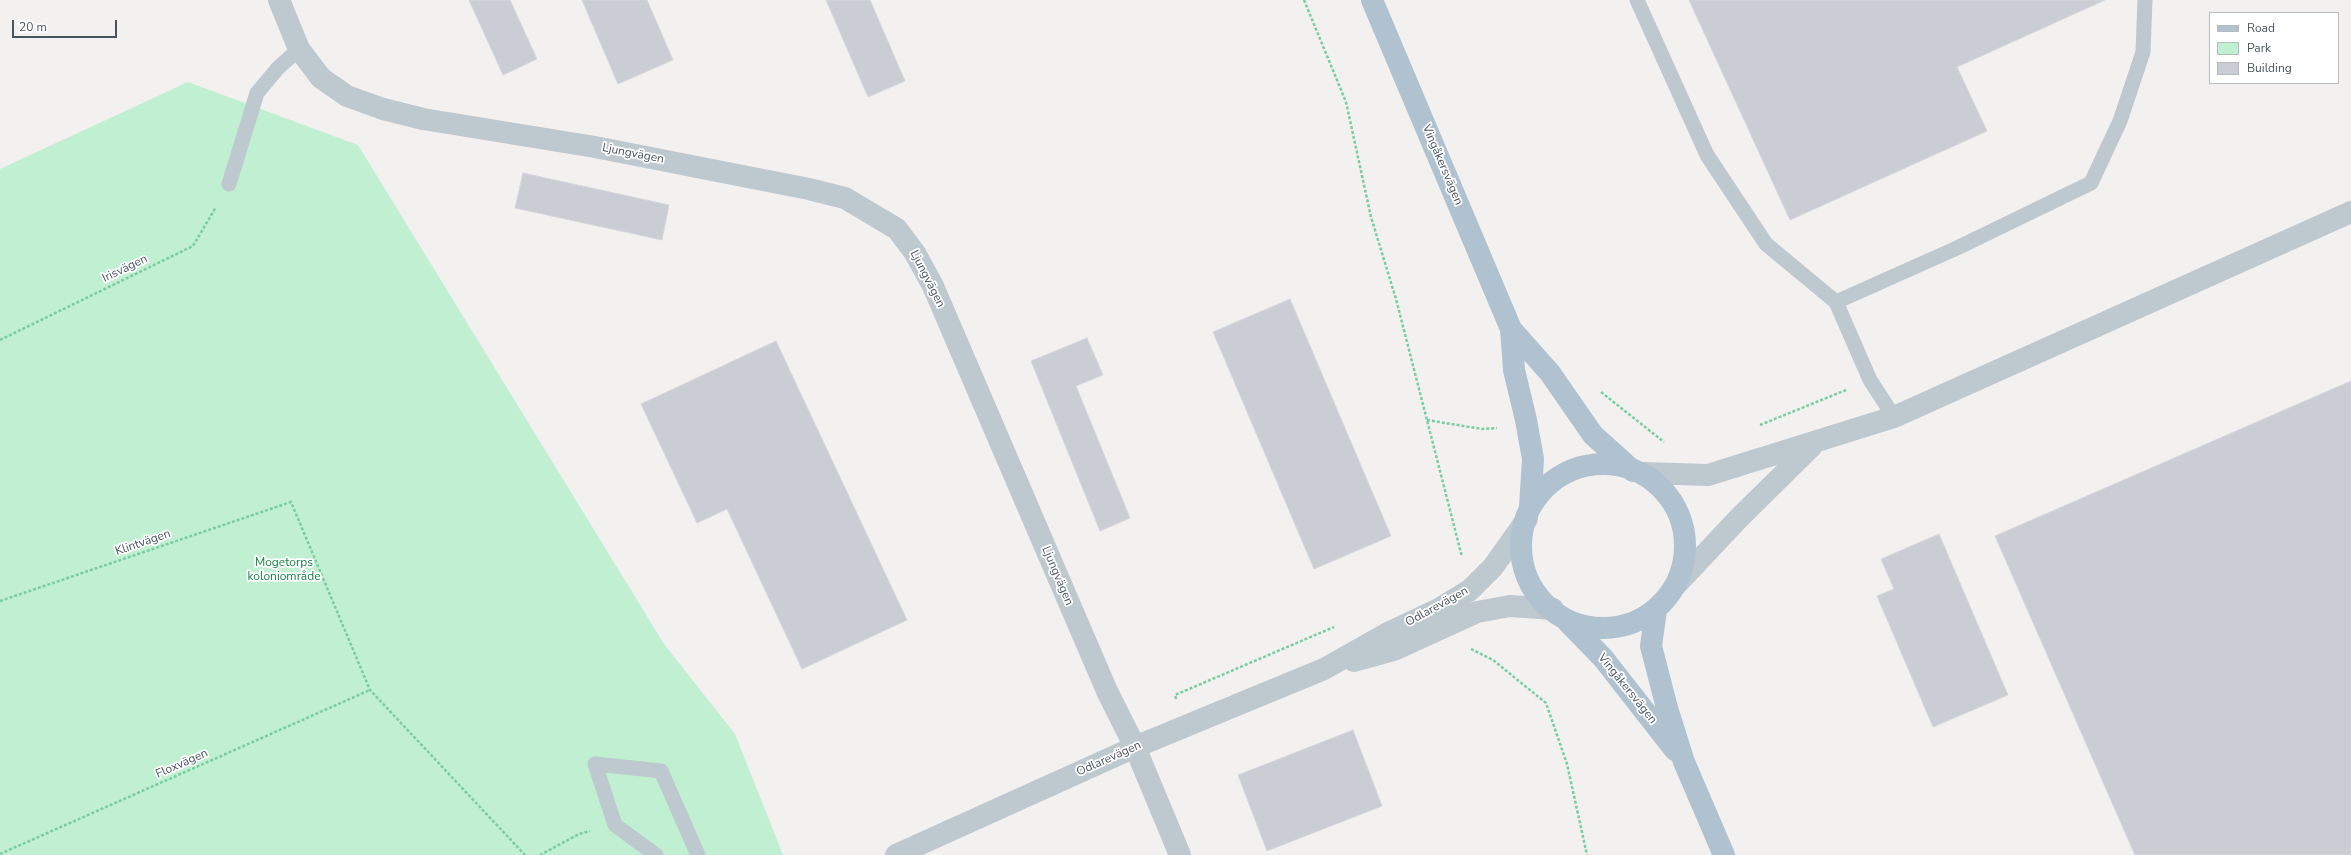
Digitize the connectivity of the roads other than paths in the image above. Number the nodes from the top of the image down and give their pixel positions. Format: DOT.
graph roads {
  1 [pos="279,0"];
  2 [pos="1372,0"];
  3 [pos="1637,0"];
  4 [pos="2145,0"];
  5 [pos="299,49"];
  6 [pos="229,184"];
  7 [pos="2351,212"];
  8 [pos="1836,302"];
  9 [pos="1511,329"];
  10 [pos="1894,417"];
  11 [pos="1815,444"];
  12 [pos="1638,472"];
  13 [pos="1528,513"];
  14 [pos="1676,585"];
  15 [pos="1656,610"];
  16 [pos="1559,614"];
  17 [pos="1324,669"];
  18 [pos="1135,747"];
  19 [pos="1684,762"];
  20 [pos="656,855"];
  21 [pos="698,855"];
  22 [pos="896,855"];
  23 [pos="1180,855"];
  24 [pos="1724,855"];
  1 -- 5 [label="street, Ljungvägen"];
  2 -- 9 [label="main road, Vingåkersvägen"];
  3 -- 8 [label="lane"];
  4 -- 8 [label="lane"];
  5 -- 6 [label="lane"];
  5 -- 18 [label="street, Ljungvägen"];
  7 -- 10 [label="street"];
  8 -- 10 [label="lane"];
  9 -- 12 [label="main road, Vingåkersvägen"];
  9 -- 13 [label="main road, Vingåkersvägen"];
  10 -- 11 [label="street"];
  11 -- 12 [label="street"];
  11 -- 14 [label="street"];
  12 -- 13 [label="main road"];
  12 -- 14 [label="main road, Vingåkersvägen"];
  13 -- 16 [label="main road, Vingåkersvägen"];
  13 -- 17 [label="street, Odlarevägen"];
  14 -- 15 [label="main road"];
  15 -- 16 [label="main road"];
  15 -- 19 [label="main road, Vingåkersvägen"];
  16 -- 17 [label="street, Odlarevägen"];
  16 -- 19 [label="main road, Vingåkersvägen"];
  17 -- 18 [label="street, Odlarevägen"];
  18 -- 22 [label="street, Odlarevägen"];
  18 -- 23 [label="street, Ljungvägen"];
  19 -- 24 [label="main road, Vingåkersvägen"];
  20 -- 21 [label="lane"];
}
